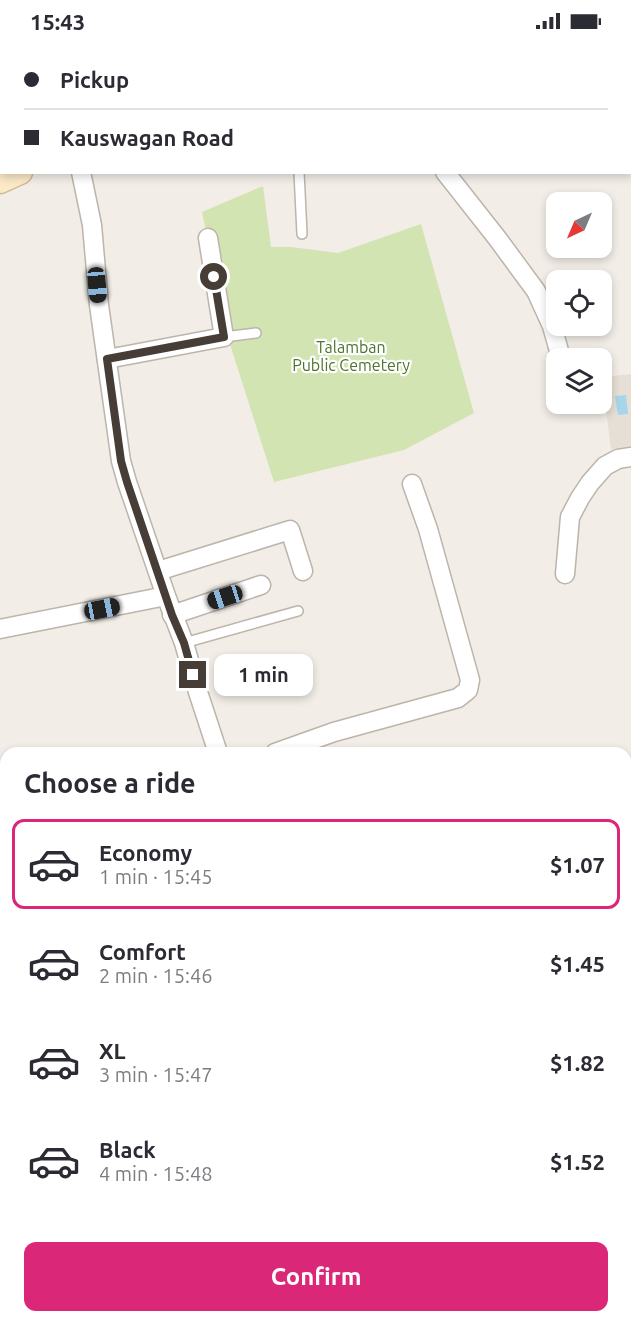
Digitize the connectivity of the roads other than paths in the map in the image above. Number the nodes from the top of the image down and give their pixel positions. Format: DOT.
graph roads {
  1 [pos="16,174"];
  2 [pos="81,174"];
  3 [pos="299,174"];
  4 [pos="447,174"];
  5 [pos="0,181"];
  6 [pos="302,234"];
  7 [pos="208,238"];
  8 [pos="256,333"];
  9 [pos="224,337"];
  10 [pos="558,348"];
  11 [pos="107,359"];
  12 [pos="631,457"];
  13 [pos="412,484"];
  14 [pos="158,571"];
  15 [pos="303,571"];
  16 [pos="565,574"];
  17 [pos="261,585"];
  18 [pos="166,596"];
  19 [pos="298,611"];
  20 [pos="172,615"];
  21 [pos="0,629"];
  22 [pos="184,643"];
  23 [pos="216,747"];
  24 [pos="292,747"];
  1 -- 5 [label="main road"];
  2 -- 11 [label="street"];
  3 -- 6 [label="lane"];
  4 -- 10 [label="street"];
  7 -- 9 [label="street"];
  8 -- 9 [label="lane"];
  9 -- 11 [label="street"];
  11 -- 14 [label="street"];
  12 -- 16 [label="street"];
  13 -- 24 [label="street"];
  14 -- 15 [label="street"];
  14 -- 18 [label="street"];
  17 -- 20 [label="street"];
  18 -- 20 [label="street"];
  18 -- 21 [label="street"];
  19 -- 22 [label="lane"];
  20 -- 22 [label="street"];
  22 -- 23 [label="street"];
}
